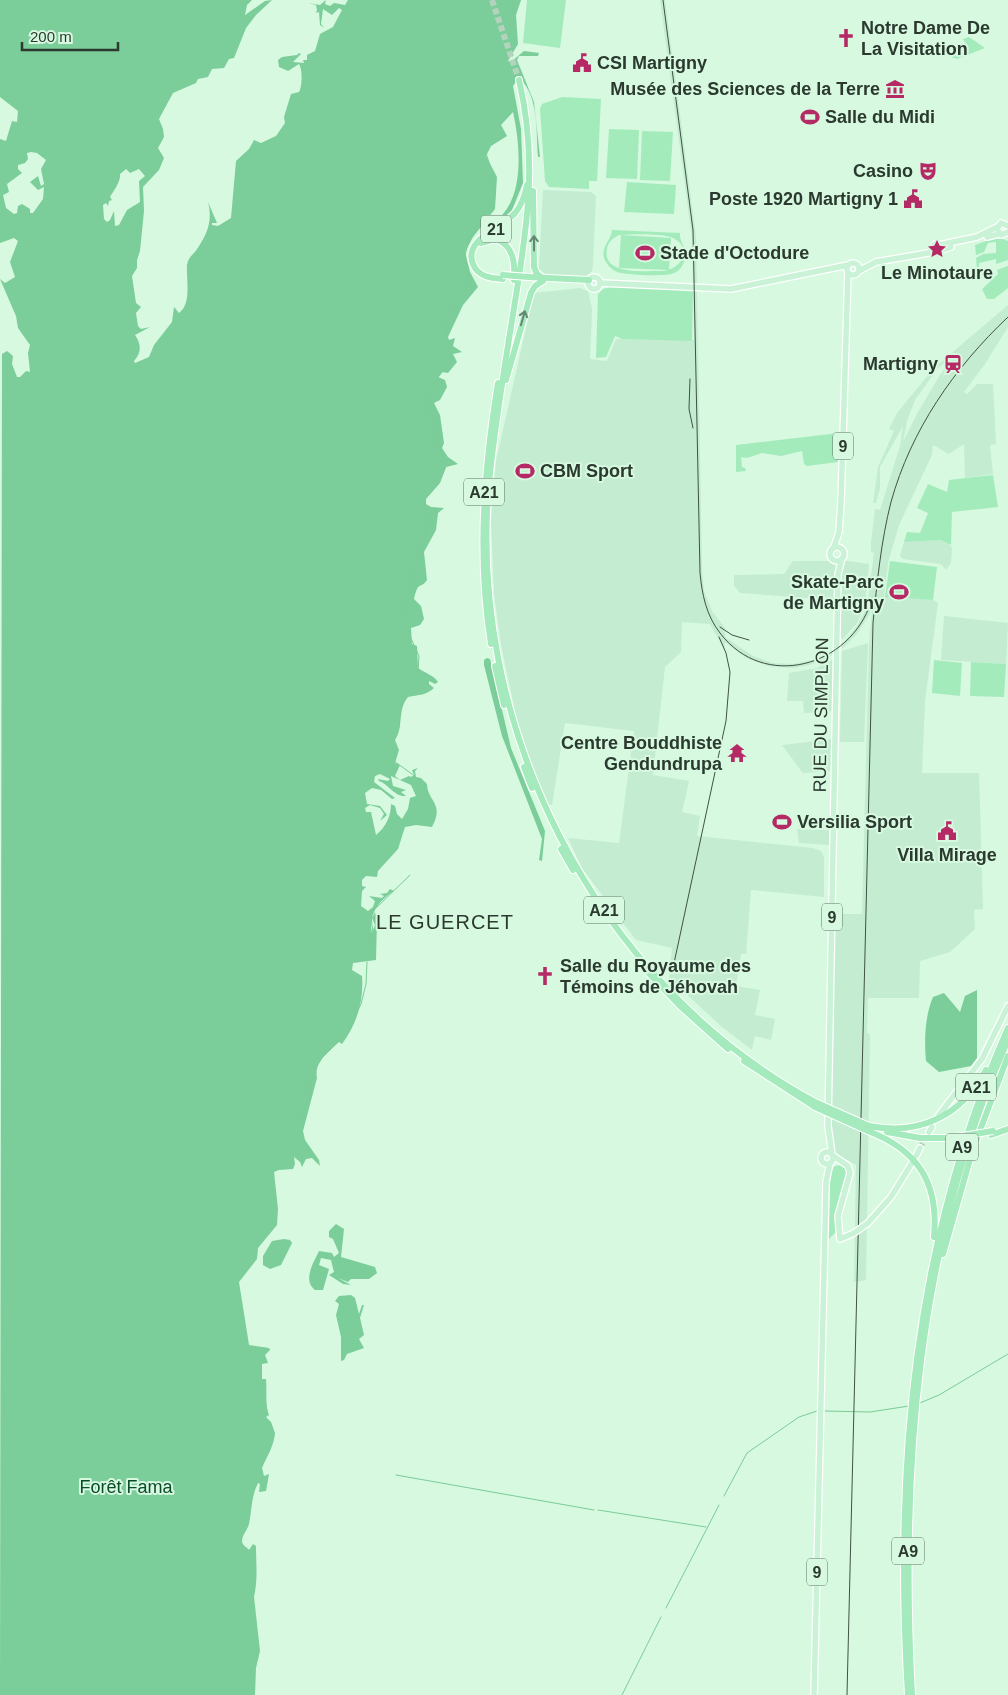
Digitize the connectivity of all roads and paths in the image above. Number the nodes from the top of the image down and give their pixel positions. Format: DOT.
graph roads {
  1 [pos="518,80"];
  2 [pos="530,158"];
  3 [pos="528,207"];
  4 [pos="1007,224"];
  5 [pos="997,227"];
  6 [pos="1005,235"];
  7 [pos="937,248"];
  8 [pos="848,269"];
  9 [pos="858,270"];
  10 [pos="503,277"];
  11 [pos="543,280"];
  12 [pos="589,283"];
  13 [pos="600,283"];
  14 [pos="514,286"];
  15 [pos="848,287"];
  16 [pos="507,341"];
  17 [pos="493,449"];
  18 [pos="839,532"];
  19 [pos="834,547"];
  20 [pos="842,549"];
  21 [pos="842,558"];
  22 [pos="834,560"];
  23 [pos="838,574"];
  24 [pos="662,985"];
  25 [pos="1008,1006"];
  26 [pos="1008,1027"];
  27 [pos="1008,1040"];
  28 [pos="1008,1056"];
  29 [pos="1008,1060"];
  30 [pos="999,1076"];
  31 [pos="939,1115"];
  32 [pos="828,1126"];
  33 [pos="1008,1127"];
  34 [pos="877,1131"];
  35 [pos="920,1148"];
  36 [pos="823,1153"];
  37 [pos="916,1156"];
  38 [pos="830,1159"];
  39 [pos="844,1163"];
  40 [pos="912,1163"];
  41 [pos="826,1194"];
  42 [pos="930,1270"];
  43 [pos="930,1300"];
  44 [pos="913,1405"];
  45 [pos="814,1695"];
  46 [pos="908,1695"];
  47 [pos="912,1695"];
  1 -- 2 [label="highway, A21"];
  2 -- 3 [label="highway, A21"];
  2 -- 10 [label="highway, 21"];
  11 -- 2 [label="highway, 21, one-way"];
  3 -- 14 [label="highway, A21"];
  3 -- 16 [label="highway, A21"];
  4 -- 5 [label="main road"];
  5 -- 6 [label="main road"];
  5 -- 7 [label="main road"];
  6 -- 7 [label="main road"];
  7 -- 9 [label="main road"];
  8 -- 9 [label="main road"];
  8 -- 9 [label="main road"];
  8 -- 13 [label="main road"];
  8 -- 15 [label="main road, 9"];
  9 -- 15 [label="main road, 9"];
  10 -- 11 [label="highway, bridge"];
  10 -- 14 [label="highway"];
  11 -- 12 [label="highway"];
  17 -- 11 [label="highway, one-way"];
  12 -- 13 [label="main road"];
  12 -- 13 [label="main road"];
  14 -- 16 [label="highway, A21"];
  15 -- 18 [label="main road, 9"];
  16 -- 17 [label="highway, A21"];
  16 -- 24 [label="highway, A21"];
  17 -- 24 [label="highway, A21"];
  18 -- 19 [label="main road, 9"];
  18 -- 20 [label="main road, 9"];
  19 -- 20 [label="main road"];
  19 -- 22 [label="main road, 9"];
  20 -- 21 [label="main road, 9"];
  21 -- 22 [label="main road"];
  21 -- 23 [label="main road, RUE DU SIMPLON / 9"];
  22 -- 23 [label="main road, RUE DU SIMPLON / 9"];
  23 -- 32 [label="main road, RUE DU SIMPLON / 9"];
  24 -- 34 [label="highway, A21, bridge"];
  25 -- 31 [label="main road"];
  26 -- 34 [label="highway, A21"];
  26 -- 42 [label="highway, A9"];
  27 -- 43 [label="highway, A9"];
  28 -- 30 [label="highway"];
  29 -- 30 [label="highway, A21"];
  30 -- 43 [label="highway, A21"];
  32 -- 36 [label="main road, RUE DU SIMPLON / 9"];
  32 -- 38 [label="main road, RUE DU SIMPLON / 9"];
  33 -- 34 [label="highway, A21, bridge"];
  34 -- 42 [label="highway, A21"];
  35 -- 37 [label="main road"];
  36 -- 38 [label="main road"];
  36 -- 38 [label="main road, 9"];
  38 -- 39 [label="main road"];
  38 -- 41 [label="main road, RUE DU SIMPLON / 9"];
  39 -- 40 [label="main road, bridge"];
  39 -- 41 [label="main road"];
  41 -- 45 [label="main road, RUE DU SIMPLON / 9"];
  42 -- 44 [label="highway, A9"];
  43 -- 44 [label="highway, A9"];
  44 -- 46 [label="highway, A9"];
  44 -- 47 [label="highway, A9"];
}
